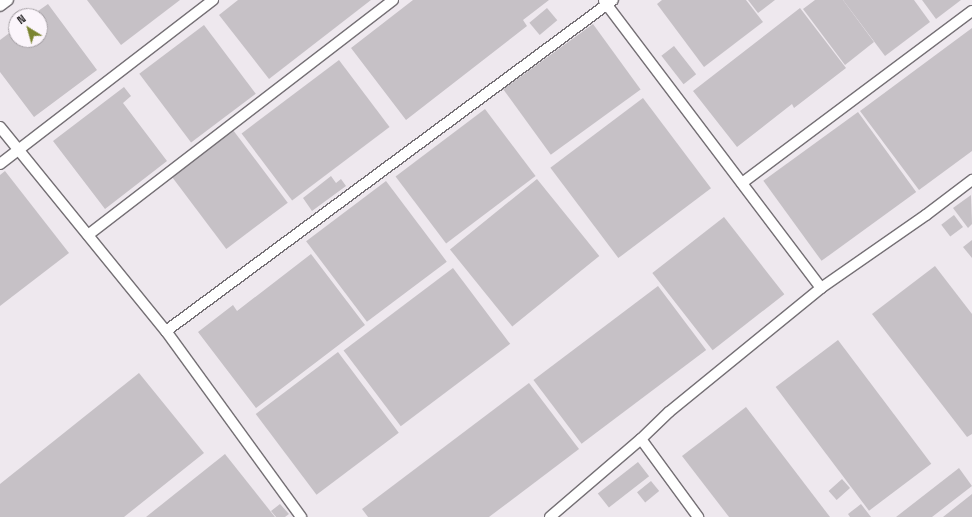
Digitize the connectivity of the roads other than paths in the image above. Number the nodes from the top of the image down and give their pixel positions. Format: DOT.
graph roads {
  1 [pos="8,0"];
  2 [pos="213,0"];
  3 [pos="393,0"];
  4 [pos="608,2"];
  5 [pos="0,6"];
  6 [pos="972,11"];
  7 [pos="0,127"];
  8 [pos="18,150"];
  9 [pos="0,164"];
  10 [pos="972,180"];
  11 [pos="742,183"];
  12 [pos="88,235"];
  13 [pos="821,288"];
  14 [pos="166,330"];
  15 [pos="641,439"];
  16 [pos="301,517"];
  17 [pos="550,517"];
  18 [pos="698,517"];
  1 -- 5 [label="lane"];
  2 -- 8 [label="lane"];
  3 -- 12 [label="lane"];
  4 -- 11 [label="lane"];
  4 -- 14 [label="lane"];
  6 -- 11 [label="lane"];
  7 -- 8 [label="lane"];
  8 -- 9 [label="lane"];
  8 -- 12 [label="lane"];
  10 -- 13 [label="lane"];
  11 -- 13 [label="lane"];
  12 -- 14 [label="lane"];
  13 -- 15 [label="lane"];
  14 -- 16 [label="lane"];
  15 -- 17 [label="lane"];
  15 -- 18 [label="lane"];
}
